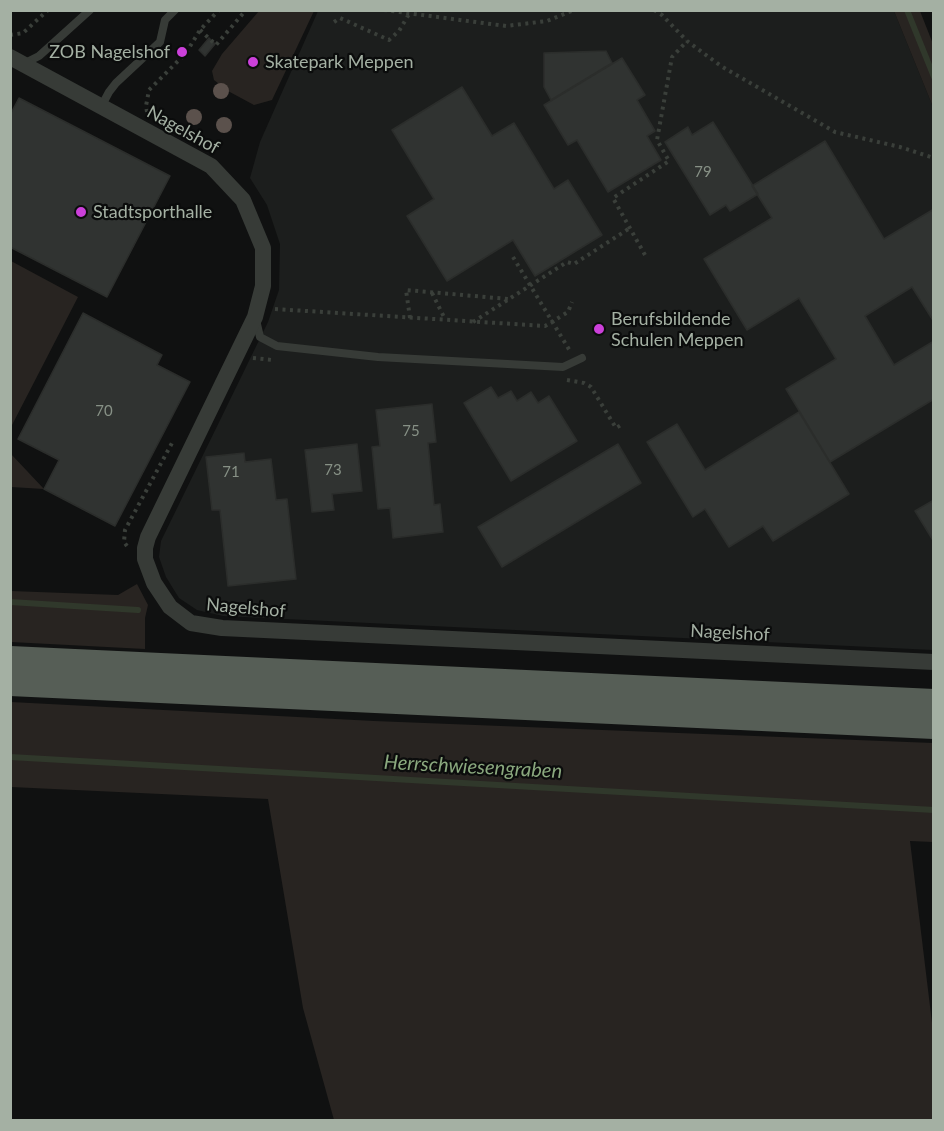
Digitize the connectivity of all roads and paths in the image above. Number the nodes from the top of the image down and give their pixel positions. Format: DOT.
graph roads {
  1 [pos="48,10"];
  2 [pos="90,10"];
  3 [pos="175,10"];
  4 [pos="246,10"];
  5 [pos="384,10"];
  6 [pos="574,10"];
  7 [pos="654,10"];
  8 [pos="409,14"];
  9 [pos="334,22"];
  10 [pos="200,30"];
  11 [pos="10,35"];
  12 [pos="687,41"];
  13 [pos="17,60"];
  14 [pos="101,107"];
  15 [pos="933,158"];
  16 [pos="630,228"];
  17 [pos="645,255"];
  18 [pos="513,257"];
  19 [pos="530,285"];
  20 [pos="432,292"];
  21 [pos="508,299"];
  22 [pos="572,302"];
  23 [pos="271,309"];
  24 [pos="255,317"];
  25 [pos="410,318"];
  26 [pos="446,320"];
  27 [pos="473,322"];
  28 [pos="552,322"];
  29 [pos="246,359"];
  30 [pos="272,360"];
  31 [pos="579,360"];
  32 [pos="564,380"];
  33 [pos="621,425"];
  34 [pos="10,660"];
  35 [pos="933,662"];
  36 [pos="10,682"];
  37 [pos="933,703"];
  38 [pos="933,725"];
  1 -- 11 [label="path"];
  2 -- 13 [label="lane"];
  3 -- 14 [label="lane"];
  4 -- 10 [label="path"];
  5 -- 8 [label="path"];
  6 -- 8 [label="path"];
  7 -- 12 [label="path"];
  8 -- 9 [label="path"];
  12 -- 15 [label="path"];
  12 -- 16 [label="path"];
  13 -- 14 [label="street, Nagelshof"];
  14 -- 24 [label="street, Nagelshof"];
  16 -- 17 [label="path"];
  16 -- 19 [label="path"];
  18 -- 19 [label="path"];
  19 -- 21 [label="path"];
  19 -- 28 [label="path"];
  20 -- 21 [label="path"];
  20 -- 25 [label="path"];
  20 -- 26 [label="path"];
  21 -- 27 [label="path"];
  22 -- 28 [label="path"];
  23 -- 25 [label="path"];
  24 -- 31 [label="lane"];
  24 -- 35 [label="street, Nagelshof"];
  25 -- 26 [label="path"];
  26 -- 27 [label="path"];
  27 -- 28 [label="path"];
  28 -- 31 [label="path"];
  29 -- 30 [label="path"];
  32 -- 33 [label="path"];
  34 -- 37 [label="highway"];
  36 -- 38 [label="highway"];
}
